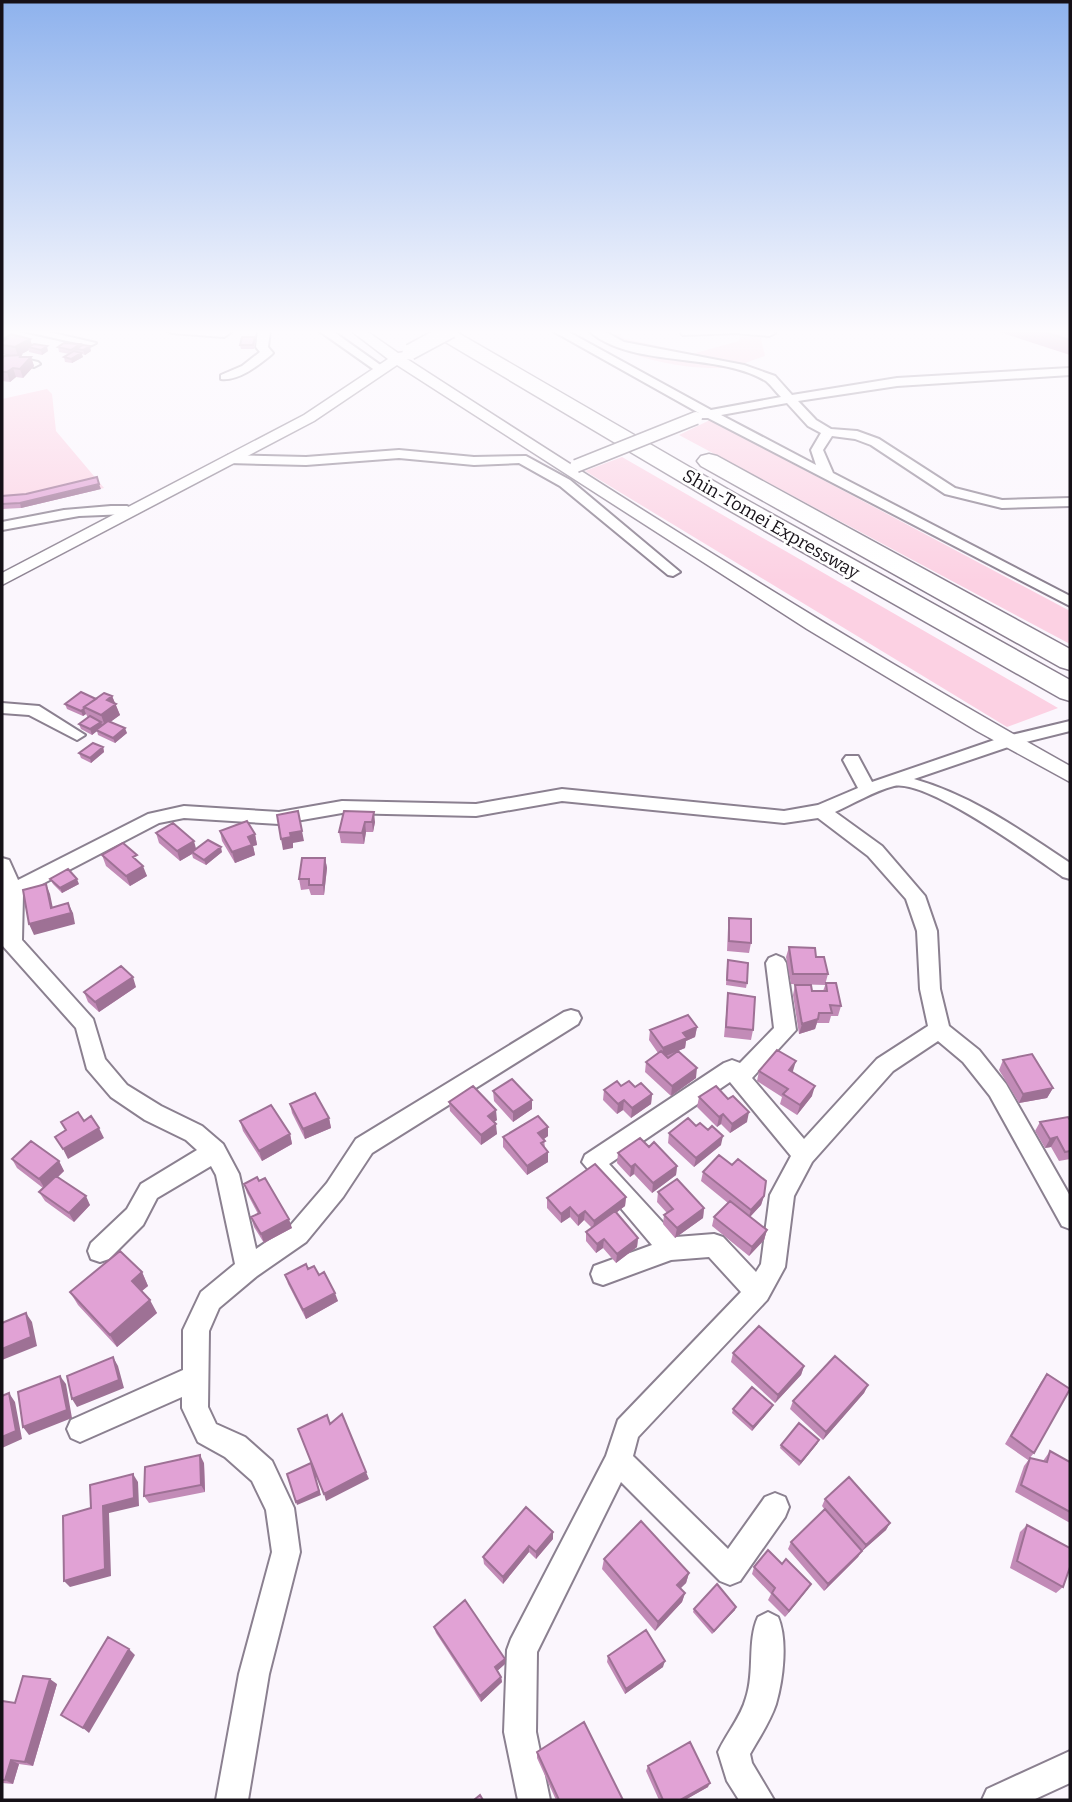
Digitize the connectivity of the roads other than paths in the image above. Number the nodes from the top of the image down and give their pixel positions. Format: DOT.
graph roads {
  1 [pos="315,414"];
  2 [pos="491,414"];
  3 [pos="582,414"];
  4 [pos="626,414"];
  5 [pos="707,414"];
  6 [pos="803,414"];
  7 [pos="702,415"];
  8 [pos="828,432"];
  9 [pos="229,459"];
  10 [pos="571,468"];
  11 [pos="827,476"];
  12 [pos="549,477"];
  13 [pos="1070,502"];
  14 [pos="127,510"];
  15 [pos="2,526"];
  16 [pos="673,572"];
  17 [pos="3,577"];
  18 [pos="1070,602"];
  19 [pos="1070,661"];
  20 [pos="1070,692"];
  21 [pos="2,708"];
  22 [pos="1070,726"];
  23 [pos="77,735"];
  24 [pos="1029,737"];
  25 [pos="1009,741"];
  26 [pos="852,761"];
  27 [pos="1070,775"];
  28 [pos="895,779"];
  29 [pos="867,789"];
  30 [pos="821,811"];
  31 [pos="2,866"];
  32 [pos="1070,872"];
  33 [pos="7,892"];
  34 [pos="7,939"];
  35 [pos="776,963"];
  36 [pos="571,1018"];
  37 [pos="939,1030"];
  38 [pos="739,1078"];
  39 [pos="215,1151"];
  40 [pos="804,1155"];
  41 [pos="1070,1218"];
  42 [pos="671,1250"];
  43 [pos="100,1251"];
  44 [pos="248,1268"];
  45 [pos="603,1274"];
  46 [pos="758,1292"];
  47 [pos="195,1377"];
  48 [pos="80,1429"];
  49 [pos="618,1460"];
  50 [pos="775,1507"];
  51 [pos="768,1627"];
  52 [pos="1070,1767"];
  53 [pos="232,1800"];
  54 [pos="534,1800"];
  55 [pos="758,1800"];
  56 [pos="998,1800"];
  1 -- 9 [label="street"];
  2 -- 10 [label="street"];
  3 -- 20 [label="highway, Shin-Tomei Expressway"];
  4 -- 19 [label="highway, Shin-Tomei Expressway"];
  5 -- 7 [label="street"];
  6 -- 8 [label="street"];
  7 -- 10 [label="street, bridge"];
  7 -- 11 [label="street"];
  8 -- 11 [label="street"];
  8 -- 13 [label="street"];
  9 -- 12 [label="street"];
  9 -- 14 [label="street"];
  10 -- 12 [label="street"];
  10 -- 25 [label="street"];
  11 -- 18 [label="street"];
  12 -- 16 [label="street"];
  14 -- 15 [label="street"];
  14 -- 17 [label="street"];
  21 -- 23 [label="street"];
  22 -- 24 [label="street"];
  24 -- 25 [label="street"];
  25 -- 27 [label="street"];
  25 -- 28 [label="street"];
  26 -- 29 [label="street"];
  28 -- 29 [label="street"];
  28 -- 32 [label="street"];
  29 -- 30 [label="street"];
  30 -- 33 [label="street"];
  30 -- 37 [label="street"];
  31 -- 33 [label="street"];
  33 -- 34 [label="street"];
  34 -- 39 [label="street"];
  35 -- 38 [label="street"];
  36 -- 44 [label="street"];
  37 -- 40 [label="street"];
  37 -- 41 [label="street"];
  38 -- 40 [label="street"];
  38 -- 42 [label="street"];
  39 -- 43 [label="street"];
  39 -- 44 [label="street"];
  40 -- 46 [label="street"];
  42 -- 45 [label="street"];
  42 -- 46 [label="street"];
  44 -- 47 [label="street"];
  46 -- 49 [label="street"];
  47 -- 48 [label="street"];
  47 -- 53 [label="street"];
  49 -- 50 [label="street"];
  49 -- 54 [label="street"];
  51 -- 55 [label="street"];
  52 -- 56 [label="street"];
}
